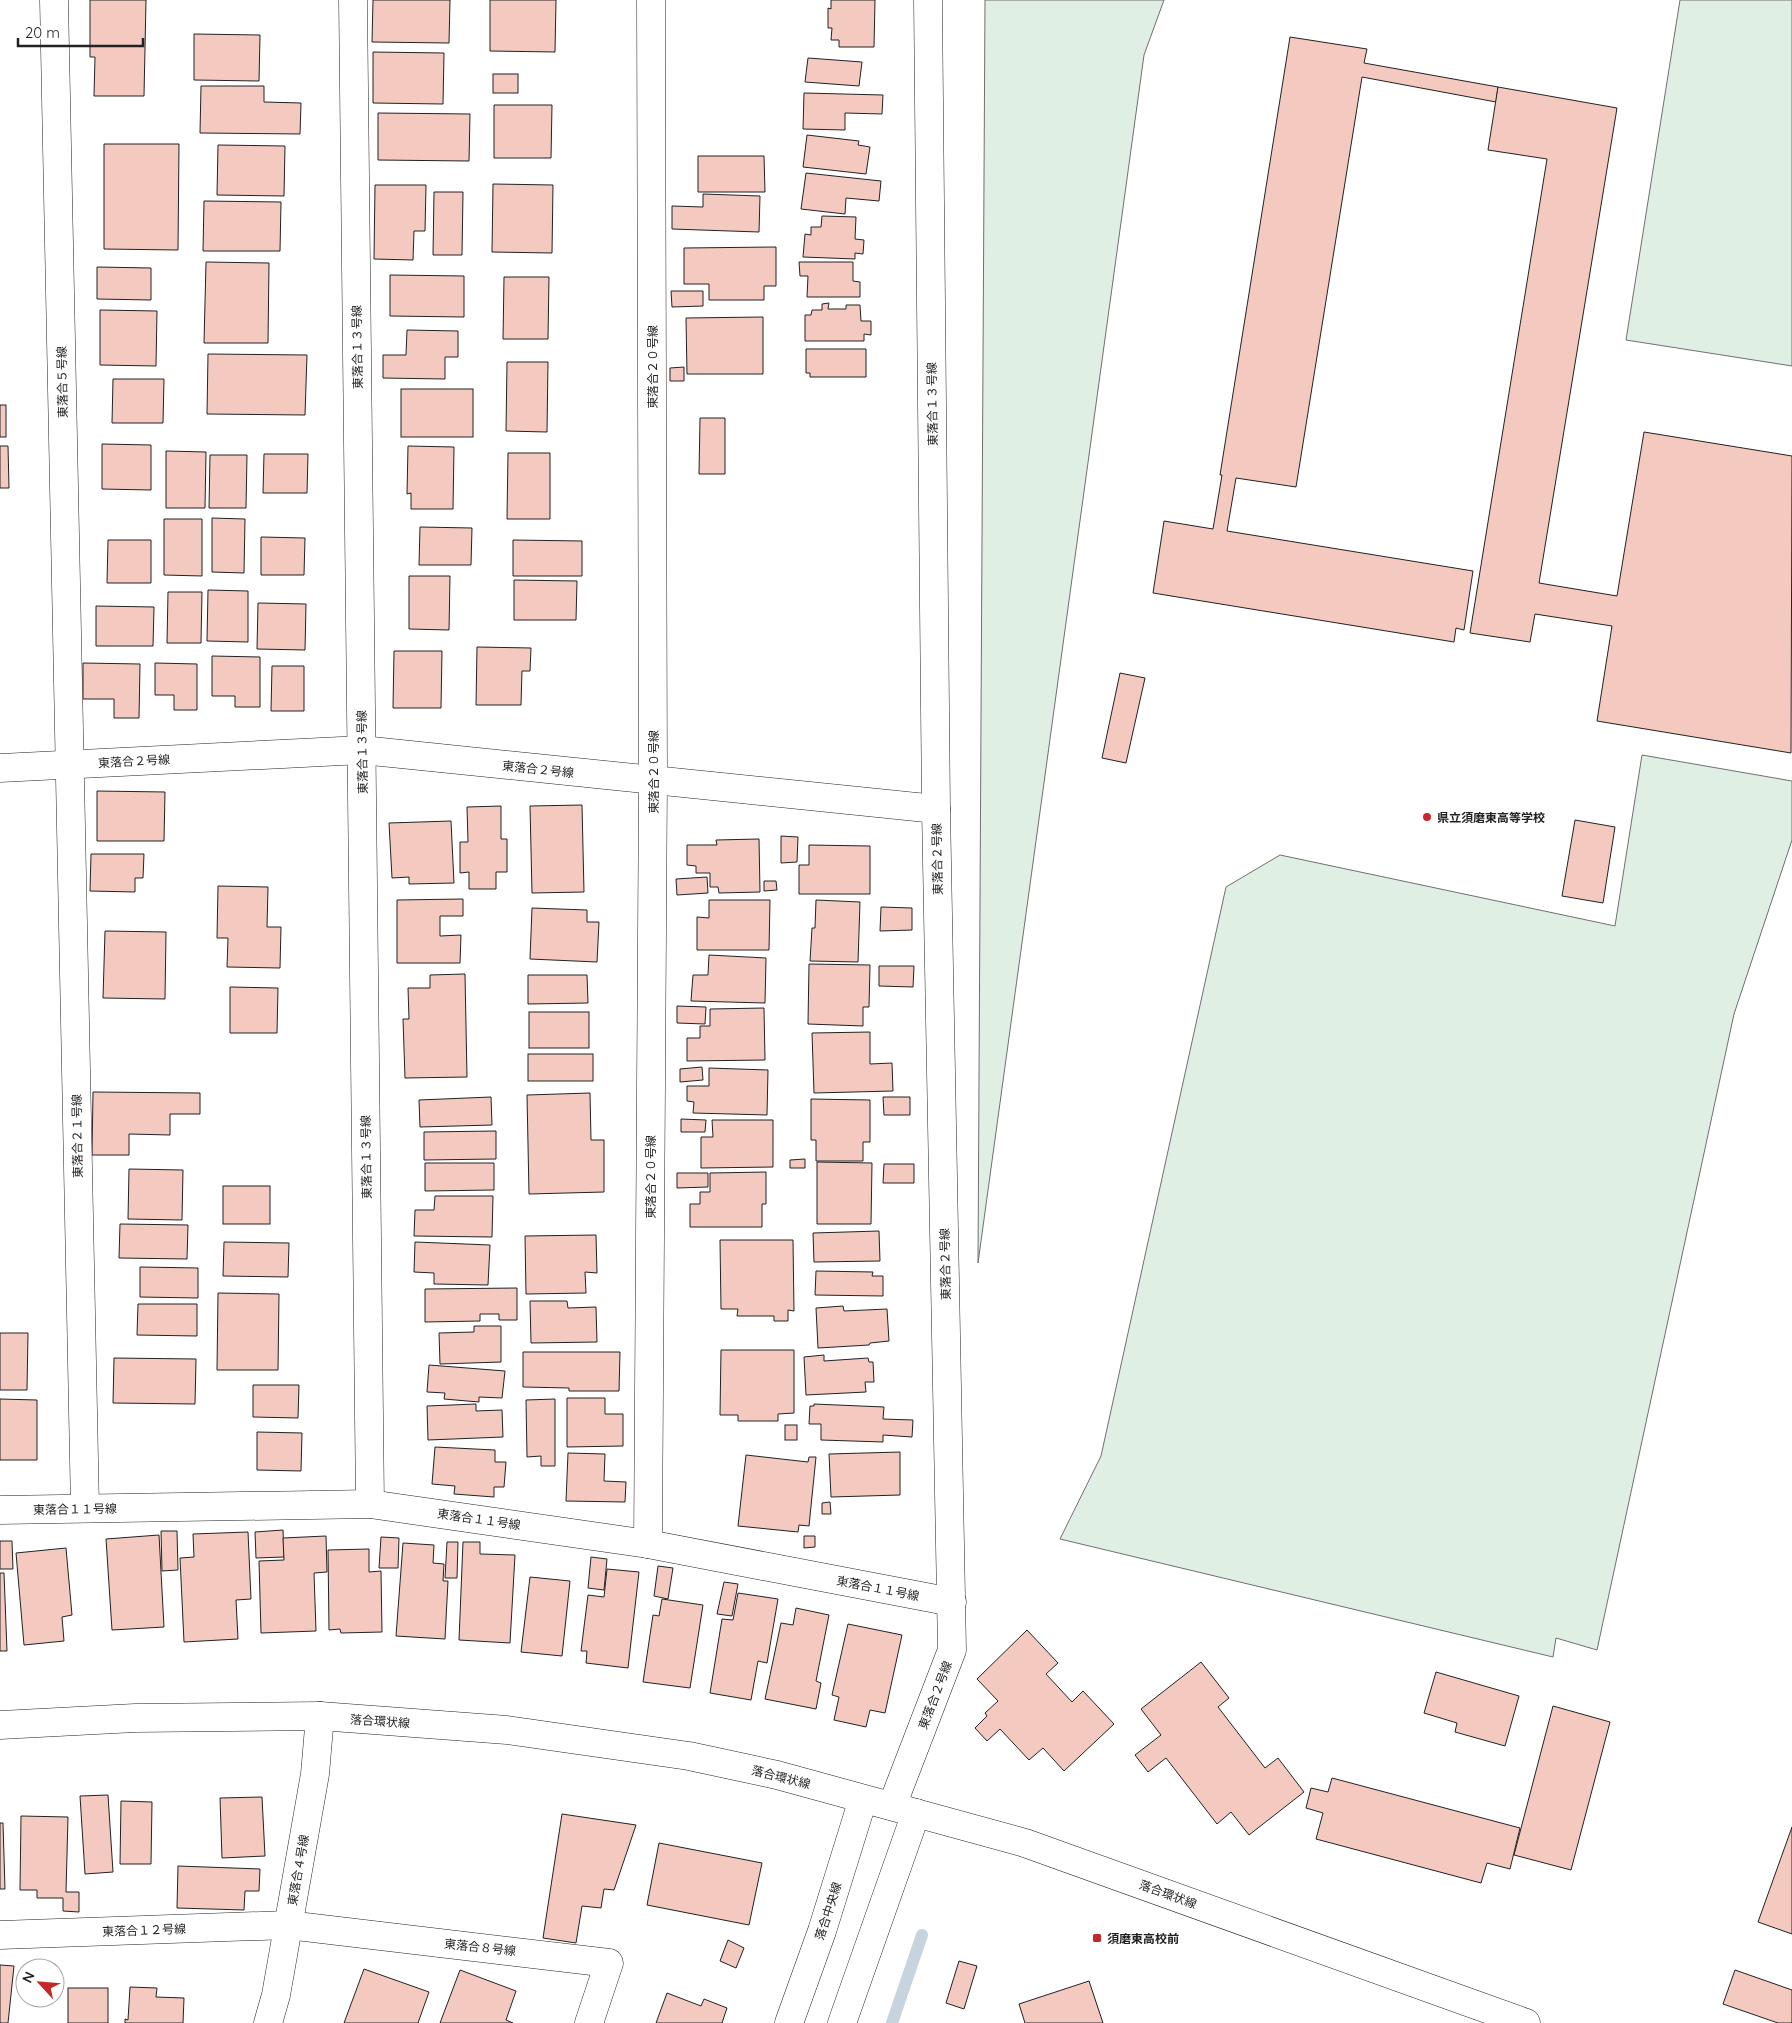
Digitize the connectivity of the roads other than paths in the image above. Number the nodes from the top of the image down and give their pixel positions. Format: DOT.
graph roads {
  1 [pos="54,0"];
  2 [pos="353,0"];
  3 [pos="651,0"];
  4 [pos="928,0"];
  5 [pos="362,750"];
  6 [pos="70,765"];
  7 [pos="0,768"];
  8 [pos="653,781"];
  9 [pos="936,809"];
  10 [pos="370,1504"];
  11 [pos="85,1508"];
  12 [pos="0,1510"];
  13 [pos="648,1544"];
  14 [pos="952,1602"];
  15 [pos="320,1716"];
  16 [pos="0,1725"];
  17 [pos="863,1798"];
  18 [pos="904,1810"];
  19 [pos="288,1926"];
  20 [pos="0,1934"];
  21 [pos="268,2023"];
  22 [pos="590,2023"];
  23 [pos="789,2023"];
  24 [pos="842,2023"];
  25 [pos="1526,2023"];
  1 -- 6 [label="street, 東落合５号線"];
  2 -- 5 [label="street, 東落合１３号線"];
  3 -- 8 [label="street, 東落合２０号線"];
  4 -- 9 [label="street, 東落合１３号線"];
  5 -- 6 [label="street, 東落合２号線"];
  5 -- 8 [label="street, 東落合２号線"];
  5 -- 10 [label="street, 東落合１３号線"];
  6 -- 7 [label="street, 東落合２号線"];
  6 -- 11 [label="street, 東落合２１号線"];
  8 -- 9 [label="street, 東落合２号線"];
  8 -- 13 [label="street, 東落合２０号線"];
  9 -- 14 [label="street, 東落合２号線"];
  10 -- 11 [label="street, 東落合１１号線"];
  10 -- 13 [label="street, 東落合１１号線"];
  11 -- 12 [label="street, 東落合１１号線"];
  13 -- 14 [label="street, 東落合１１号線"];
  14 -- 18 [label="street, 東落合２号線"];
  15 -- 16 [label="street, 落合環状線"];
  15 -- 17 [label="street, 落合環状線"];
  15 -- 19 [label="street, 東落合４号線"];
  17 -- 18 [label="street, 落合環状線"];
  17 -- 23 [label="street, 落合中央線"];
  18 -- 24 [label="street"];
  18 -- 25 [label="street, 落合環状線"];
  19 -- 20 [label="street, 東落合１２号線"];
  19 -- 21 [label="street, 東落合４号線"];
  19 -- 22 [label="street, 東落合８号線"];
}
